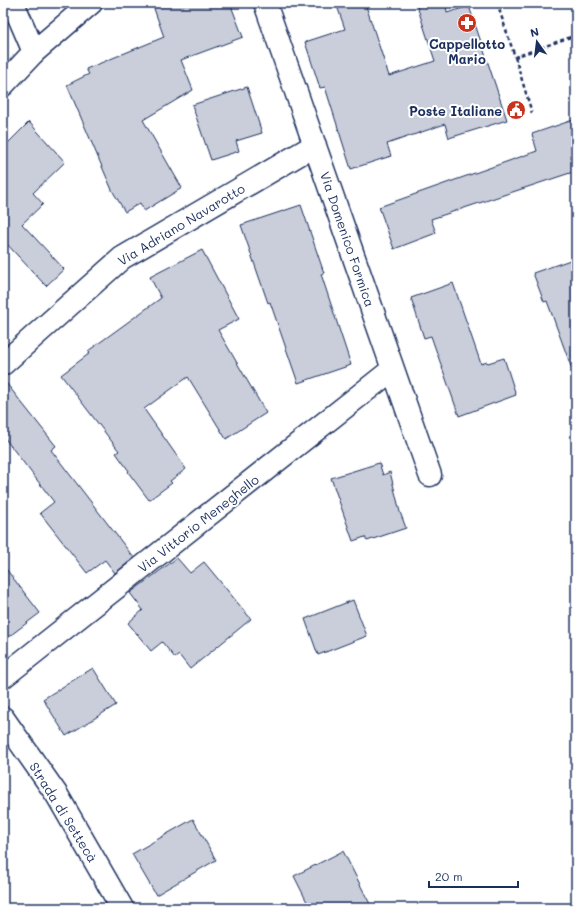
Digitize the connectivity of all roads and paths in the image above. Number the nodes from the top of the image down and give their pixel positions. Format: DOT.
graph roads {
  1 [pos="13,3"];
  2 [pos="91,3"];
  3 [pos="265,3"];
  4 [pos="497,3"];
  5 [pos="576,35"];
  6 [pos="34,52"];
  7 [pos="515,57"];
  8 [pos="3,85"];
  9 [pos="532,113"];
  10 [pos="314,145"];
  11 [pos="3,364"];
  12 [pos="393,369"];
  13 [pos="430,475"];
  14 [pos="3,678"];
  15 [pos="3,718"];
  16 [pos="122,908"];
  1 -- 6 [label="street"];
  2 -- 6 [label="street"];
  3 -- 10 [label="street, Via Domenico Formica"];
  4 -- 7 [label="path"];
  5 -- 7 [label="path"];
  6 -- 8 [label="street"];
  7 -- 9 [label="path"];
  10 -- 11 [label="street, Via Adriano Navarotto"];
  10 -- 12 [label="street, Via Domenico Formica"];
  12 -- 13 [label="street, Via Domenico Formica"];
  12 -- 14 [label="street, Via Vittorio Meneghello"];
  15 -- 16 [label="street, Strada di Settecà"];
}
